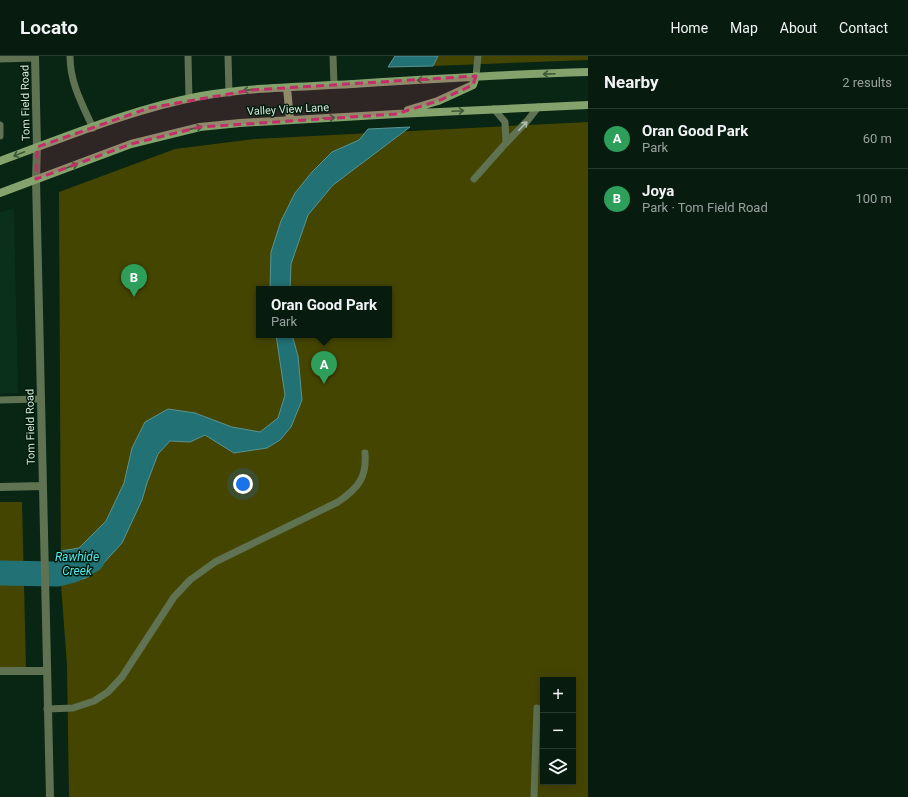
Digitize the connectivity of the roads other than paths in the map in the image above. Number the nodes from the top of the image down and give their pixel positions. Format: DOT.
graph roads {
  1 [pos="70,56"];
  2 [pos="188,56"];
  3 [pos="228,56"];
  4 [pos="333,56"];
  5 [pos="478,56"];
  6 [pos="35,57"];
  7 [pos="0,59"];
  8 [pos="588,72"];
  9 [pos="476,76"];
  10 [pos="334,85"];
  11 [pos="287,88"];
  12 [pos="229,93"];
  13 [pos="189,99"];
  14 [pos="588,105"];
  15 [pos="538,107"];
  16 [pos="494,109"];
  17 [pos="396,114"];
  18 [pos="290,120"];
  19 [pos="0,125"];
  20 [pos="93,128"];
  21 [pos="0,136"];
  22 [pos="506,143"];
  23 [pos="37,147"];
  24 [pos="0,161"];
  25 [pos="36,179"];
  26 [pos="474,179"];
  27 [pos="0,193"];
  28 [pos="40,398"];
  29 [pos="0,400"];
  30 [pos="365,452"];
  31 [pos="42,486"];
  32 [pos="0,488"];
  33 [pos="0,671"];
  34 [pos="47,671"];
  35 [pos="537,708"];
  36 [pos="47,709"];
  37 [pos="50,797"];
  38 [pos="534,797"];
  1 -- 20 [label="lane"];
  2 -- 13 [label="lane"];
  3 -- 12 [label="lane"];
  4 -- 10 [label="lane"];
  5 -- 9 [label="lane"];
  6 -- 7 [label="lane"];
  6 -- 23 [label="street, Tom Field Road"];
  8 -- 9 [label="main road, Valley View Lane, one-way"];
  9 -- 10 [label="main road, Valley View Lane, one-way"];
  9 -- 17 [label="main road"];
  10 -- 11 [label="main road, Valley View Lane"];
  11 -- 12 [label="main road, Valley View Lane, one-way"];
  11 -- 18 [label="main road"];
  12 -- 13 [label="main road, Valley View Lane"];
  13 -- 20 [label="main road, Valley View Lane"];
  14 -- 15 [label="main road, Valley View Lane"];
  15 -- 16 [label="main road, Valley View Lane"];
  22 -- 15 [label="lane, one-way"];
  17 -- 16 [label="main road, Valley View Lane, one-way"];
  16 -- 22 [label="lane"];
  18 -- 17 [label="main road, Valley View Lane, one-way"];
  25 -- 18 [label="main road, Valley View Lane, one-way"];
  19 -- 21 [label="lane"];
  20 -- 23 [label="main road, Valley View Lane"];
  22 -- 26 [label="lane"];
  23 -- 24 [label="main road, Valley View Lane, one-way"];
  23 -- 25 [label="street, Tom Field Road"];
  25 -- 27 [label="main road, Valley View Lane"];
  25 -- 28 [label="street, Tom Field Road"];
  28 -- 29 [label="lane"];
  28 -- 31 [label="street, Tom Field Road"];
  30 -- 36 [label="lane"];
  31 -- 32 [label="street"];
  31 -- 34 [label="street, Tom Field Road"];
  33 -- 34 [label="street"];
  34 -- 36 [label="street, Tom Field Road"];
  35 -- 38 [label="lane"];
  36 -- 37 [label="street, Tom Field Road"];
}
